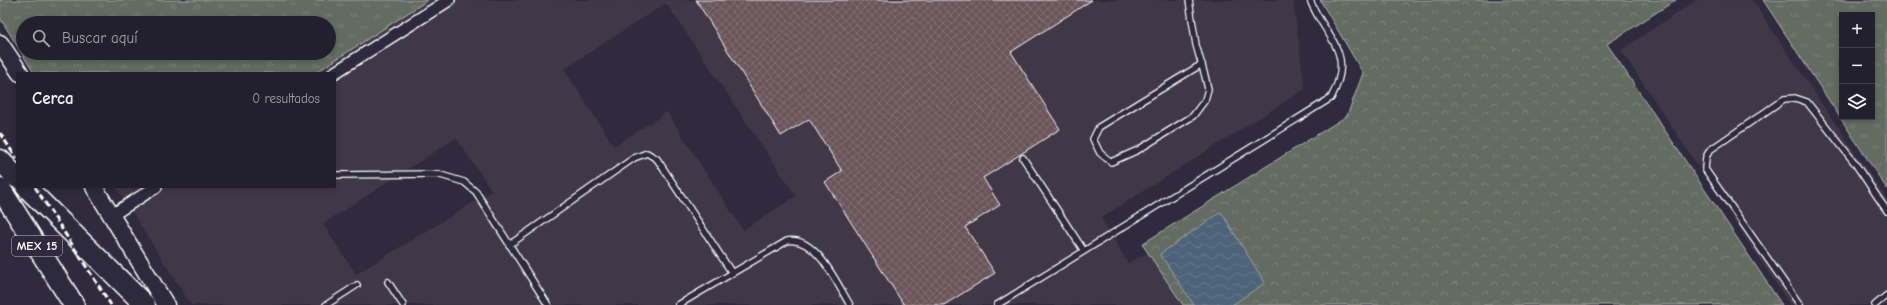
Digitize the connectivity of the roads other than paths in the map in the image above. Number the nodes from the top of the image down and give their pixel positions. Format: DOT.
graph roads {
  1 [pos="449,0"];
  2 [pos="1189,0"];
  3 [pos="1310,0"];
  4 [pos="0,43"];
  5 [pos="1202,64"];
  6 [pos="19,72"];
  7 [pos="336,72"];
  8 [pos="1023,158"];
  9 [pos="0,160"];
  10 [pos="336,175"];
  11 [pos="16,177"];
  12 [pos="0,188"];
  13 [pos="27,188"];
  14 [pos="95,188"];
  15 [pos="154,188"];
  16 [pos="1887,211"];
  17 [pos="112,215"];
  18 [pos="509,245"];
  19 [pos="1084,251"];
  20 [pos="732,273"];
  21 [pos="388,282"];
  22 [pos="357,286"];
  23 [pos="1887,295"];
  24 [pos="74,305"];
  25 [pos="145,305"];
  26 [pos="166,305"];
  27 [pos="326,305"];
  28 [pos="403,305"];
  29 [pos="548,305"];
  30 [pos="678,305"];
  31 [pos="850,305"];
  32 [pos="997,305"];
  33 [pos="1800,305"];
  34 [pos="1875,305"];
  1 -- 7 [label="street"];
  2 -- 5 [label="lane"];
  3 -- 19 [label="lane"];
  4 -- 6 [label="main road"];
  5 -- 5 [label="lane"];
  8 -- 19 [label="lane"];
  9 -- 11 [label="highway"];
  10 -- 18 [label="lane"];
  12 -- 24 [label="highway, MEX 15"];
  13 -- 25 [label="highway"];
  14 -- 17 [label="main road"];
  15 -- 17 [label="street"];
  16 -- 33 [label="lane"];
  17 -- 26 [label="main road"];
  18 -- 20 [label="lane"];
  18 -- 29 [label="lane"];
  19 -- 32 [label="lane"];
  20 -- 30 [label="lane"];
  20 -- 31 [label="lane"];
  21 -- 28 [label="lane"];
  22 -- 27 [label="lane"];
  23 -- 34 [label="lane"];
}
